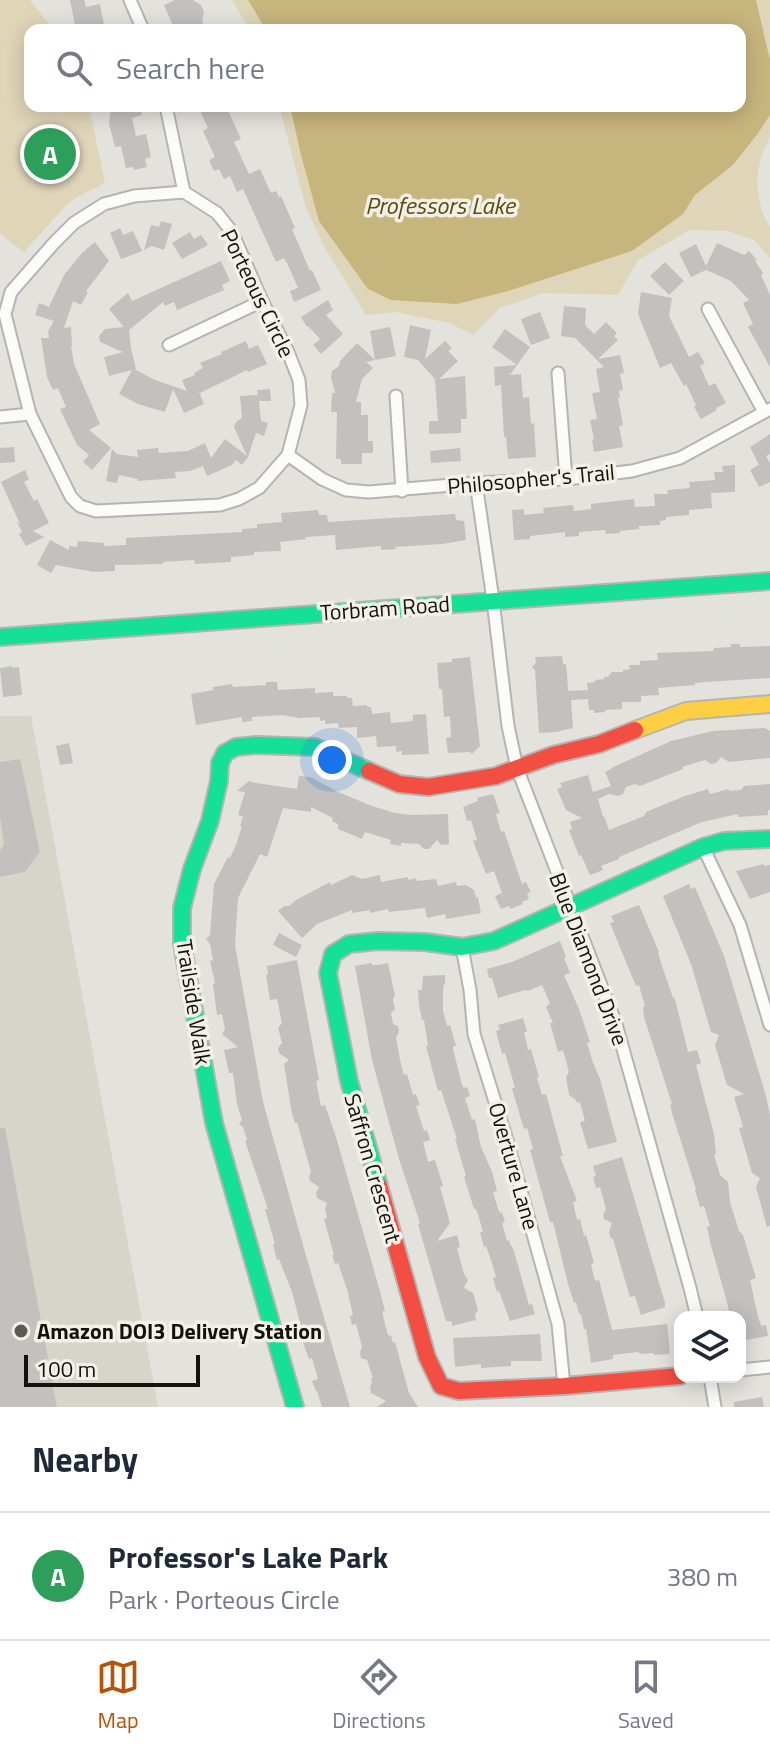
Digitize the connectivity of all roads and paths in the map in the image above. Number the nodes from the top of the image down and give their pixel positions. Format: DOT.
graph roads {
  1 [pos="130,0"];
  2 [pos="140,24"];
  3 [pos="167,112"];
  4 [pos="184,192"];
  5 [pos="262,301"];
  6 [pos="708,309"];
  7 [pos="169,345"];
  8 [pos="558,373"];
  9 [pos="396,396"];
  10 [pos="767,411"];
  11 [pos="30,414"];
  12 [pos="0,417"];
  13 [pos="288,455"];
  14 [pos="566,479"];
  15 [pos="476,483"];
  16 [pos="402,491"];
  17 [pos="770,581"];
  18 [pos="493,600"];
  19 [pos="0,637"];
  20 [pos="770,704"];
  21 [pos="517,768"];
  22 [pos="770,839"];
  23 [pos="703,847"];
  24 [pos="570,907"];
  25 [pos="462,947"];
  26 [pos="770,1025"];
  27 [pos="695,1311"];
  28 [pos="770,1367"];
  29 [pos="746,1369"];
  30 [pos="674,1377"];
  31 [pos="711,1383"];
  32 [pos="564,1386"];
  33 [pos="295,1407"];
  34 [pos="715,1407"];
  1 -- 2 [label="street"];
  3 -- 4 [label="street"];
  4 -- 5 [label="street, Porteous Circle"];
  4 -- 11 [label="street, Porteous Circle"];
  5 -- 7 [label="street"];
  5 -- 13 [label="street, Porteous Circle"];
  6 -- 10 [label="street"];
  8 -- 14 [label="street"];
  9 -- 16 [label="street"];
  10 -- 14 [label="street, Philosopher's Trail"];
  11 -- 12 [label="street"];
  11 -- 13 [label="street, Porteous Circle"];
  13 -- 16 [label="street, Philosopher's Trail"];
  14 -- 15 [label="street, Philosopher's Trail"];
  15 -- 16 [label="street, Philosopher's Trail"];
  15 -- 18 [label="street, Blue Diamond Drive"];
  17 -- 18 [label="street, Torbram Road"];
  18 -- 19 [label="street, Torbram Road"];
  18 -- 21 [label="street, Blue Diamond Drive"];
  20 -- 21 [label="street, Trailside Walk"];
  21 -- 24 [label="street, Blue Diamond Drive"];
  21 -- 33 [label="street, Trailside Walk"];
  22 -- 23 [label="street, Saffron Crescent"];
  23 -- 24 [label="street, Saffron Crescent"];
  23 -- 26 [label="street"];
  24 -- 25 [label="street, Saffron Crescent"];
  24 -- 27 [label="street, Blue Diamond Drive"];
  25 -- 32 [label="street, Overture Lane"];
  25 -- 32 [label="street, Saffron Crescent"];
  28 -- 29 [label="street"];
  30 -- 32 [label="street, Saffron Crescent"];
  31 -- 34 [label="street"];
}
